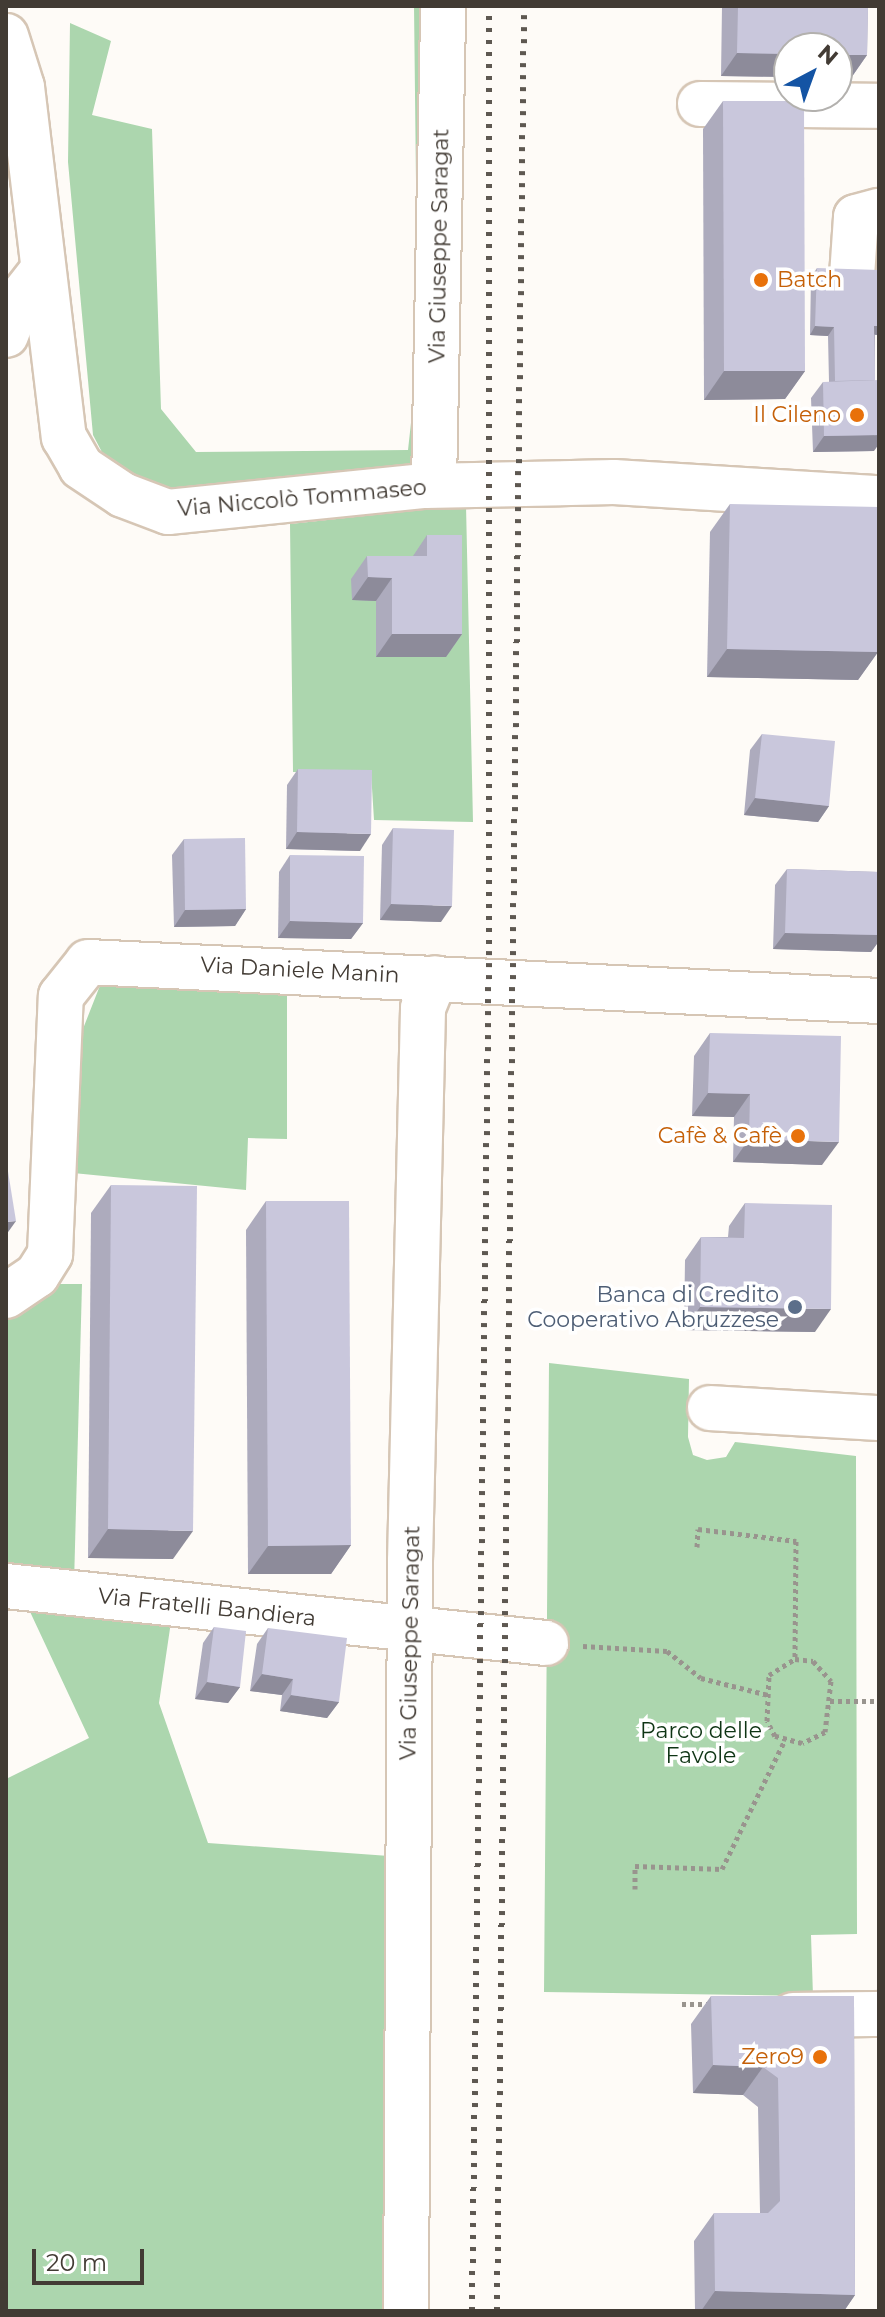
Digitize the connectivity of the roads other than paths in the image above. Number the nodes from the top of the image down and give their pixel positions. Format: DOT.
graph roads {
  1 [pos="443,6"];
  2 [pos="6,36"];
  3 [pos="700,104"];
  4 [pos="879,106"];
  5 [pos="879,211"];
  6 [pos="41,272"];
  7 [pos="852,276"];
  8 [pos="6,335"];
  9 [pos="434,485"];
  10 [pos="879,498"];
  11 [pos="435,978"];
  12 [pos="879,1001"];
  13 [pos="6,1296"];
  14 [pos="710,1408"];
  15 [pos="879,1418"];
  16 [pos="6,1586"];
  17 [pos="409,1627"];
  18 [pos="546,1643"];
  19 [pos="879,2014"];
  20 [pos="748,2016"];
  21 [pos="406,2311"];
  1 -- 9 [label="street, Via Giuseppe Saragat"];
  2 -- 6 [label="street, Via Niccolò Tommaseo"];
  3 -- 4 [label="street"];
  5 -- 7 [label="street"];
  6 -- 8 [label="street"];
  6 -- 9 [label="street, Via Niccolò Tommaseo"];
  9 -- 10 [label="street, Via Niccolò Tommaseo"];
  11 -- 12 [label="street, Via Daniele Manin"];
  11 -- 13 [label="street, Via Daniele Manin"];
  11 -- 17 [label="street, Via Giuseppe Saragat"];
  14 -- 15 [label="street"];
  16 -- 17 [label="street, Via Fratelli Bandiera"];
  17 -- 18 [label="street, Via Fratelli Bandiera"];
  17 -- 21 [label="street, Via Giuseppe Saragat"];
  19 -- 20 [label="street"];
}
